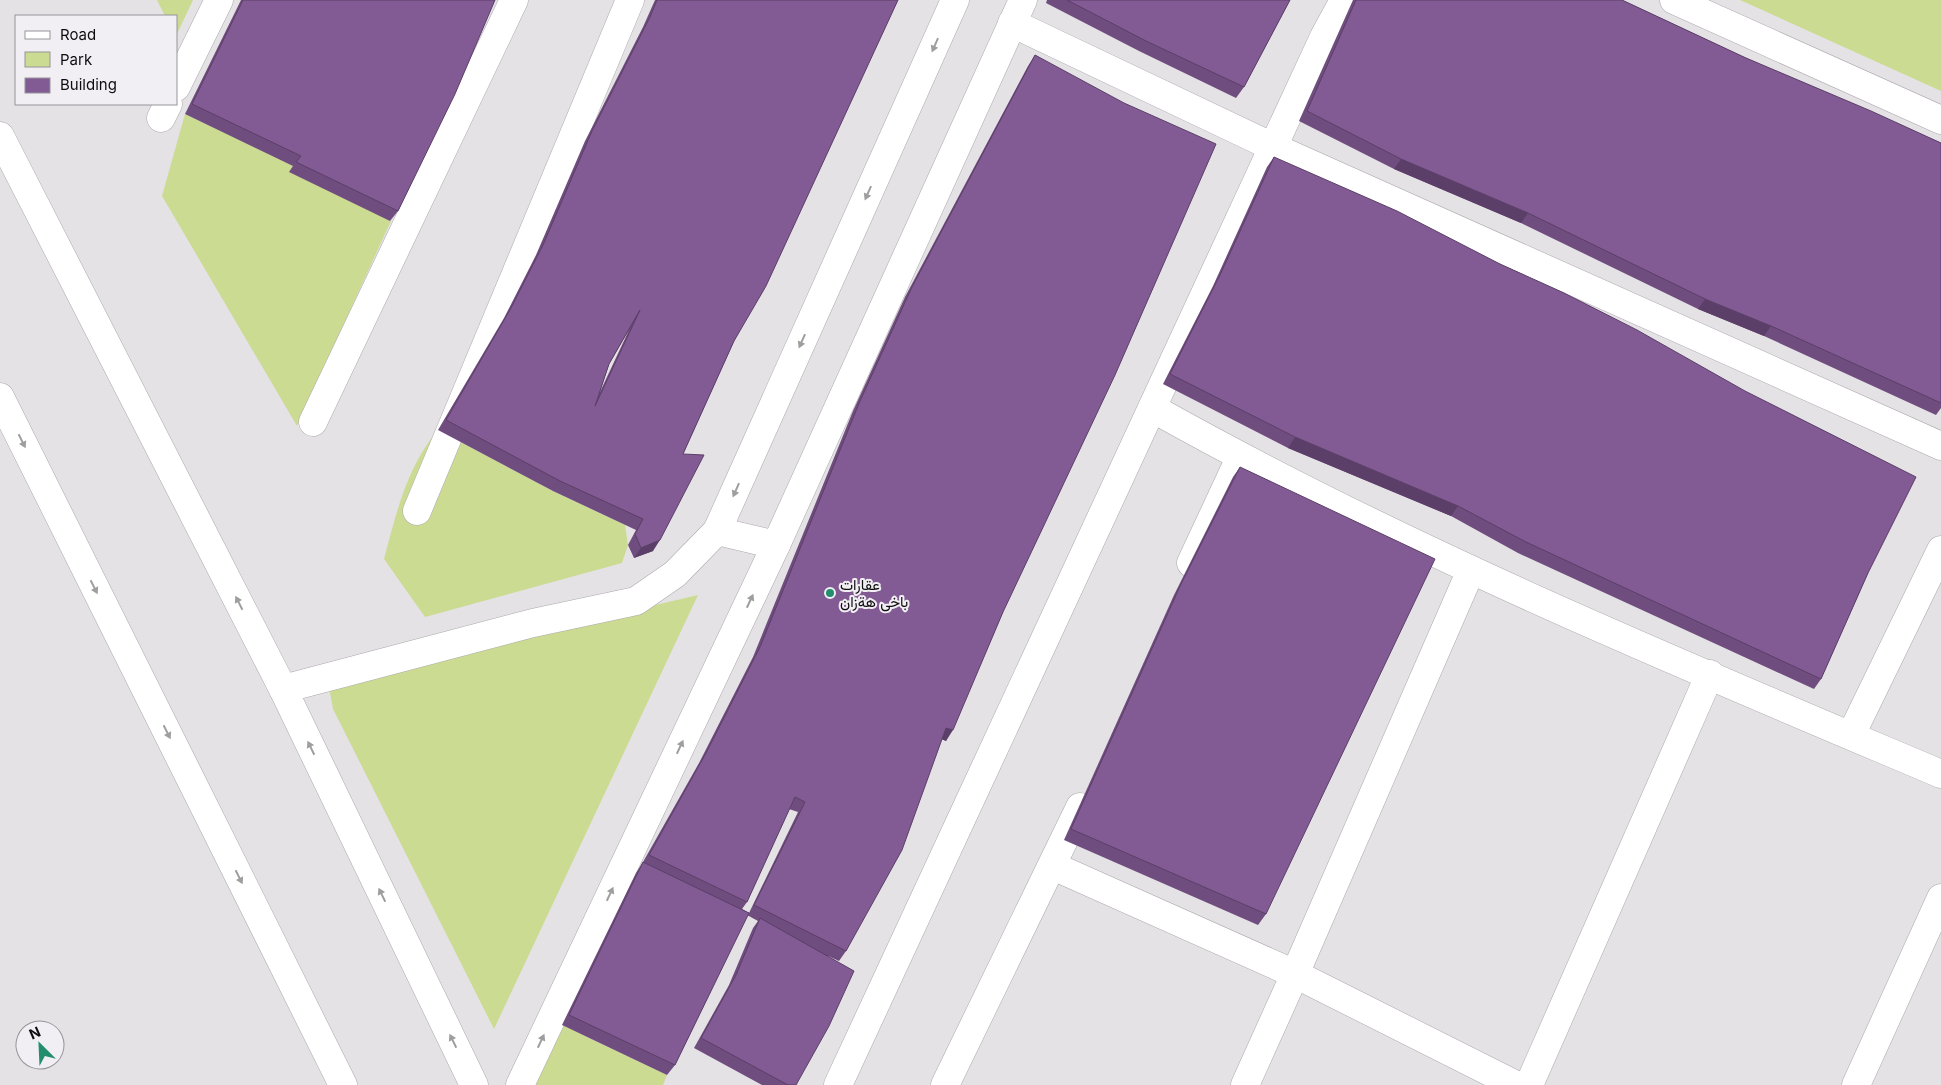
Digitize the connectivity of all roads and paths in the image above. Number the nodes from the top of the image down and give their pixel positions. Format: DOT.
graph roads {
  1 [pos="219,0"];
  2 [pos="514,0"];
  3 [pos="630,0"];
  4 [pos="955,0"];
  5 [pos="1344,0"];
  6 [pos="1674,0"];
  7 [pos="1018,12"];
  8 [pos="178,83"];
  9 [pos="1941,120"];
  10 [pos="0,136"];
  11 [pos="1274,147"];
  12 [pos="2,408"];
  13 [pos="1152,408"];
  14 [pos="313,422"];
  15 [pos="1941,446"];
  16 [pos="1240,458"];
  17 [pos="417,511"];
  18 [pos="717,531"];
  19 [pos="776,545"];
  20 [pos="1941,550"];
  21 [pos="1471,570"];
  22 [pos="1181,585"];
  23 [pos="1710,674"];
  24 [pos="283,689"];
  25 [pos="1851,735"];
  26 [pos="1941,774"];
  27 [pos="1090,784"];
  28 [pos="1053,866"];
  29 [pos="1941,898"];
  30 [pos="1295,974"];
  31 [pos="343,1085"];
  32 [pos="474,1085"];
  33 [pos="520,1085"];
  34 [pos="838,1085"];
  35 [pos="945,1085"];
  36 [pos="1245,1085"];
  37 [pos="1516,1085"];
  38 [pos="1529,1085"];
  39 [pos="1856,1085"];
  1 -- 8 [label="street"];
  2 -- 14 [label="street"];
  3 -- 17 [label="street"];
  4 -- 18 [label="street, one-way"];
  5 -- 11 [label="street"];
  6 -- 9 [label="street"];
  7 -- 11 [label="street"];
  7 -- 19 [label="street"];
  24 -- 10 [label="street, one-way"];
  11 -- 13 [label="street"];
  11 -- 15 [label="street"];
  12 -- 31 [label="street, one-way"];
  13 -- 16 [label="street"];
  13 -- 34 [label="street"];
  16 -- 21 [label="street"];
  16 -- 22 [label="street"];
  18 -- 19 [label="street"];
  18 -- 24 [label="street"];
  33 -- 19 [label="street, one-way"];
  20 -- 25 [label="street"];
  21 -- 23 [label="street"];
  21 -- 30 [label="street"];
  23 -- 25 [label="street"];
  23 -- 38 [label="street"];
  32 -- 24 [label="street, one-way"];
  25 -- 26 [label="street"];
  27 -- 28 [label="street"];
  28 -- 30 [label="street"];
  28 -- 35 [label="street"];
  29 -- 39 [label="street"];
  30 -- 36 [label="street"];
  30 -- 37 [label="street"];
}
